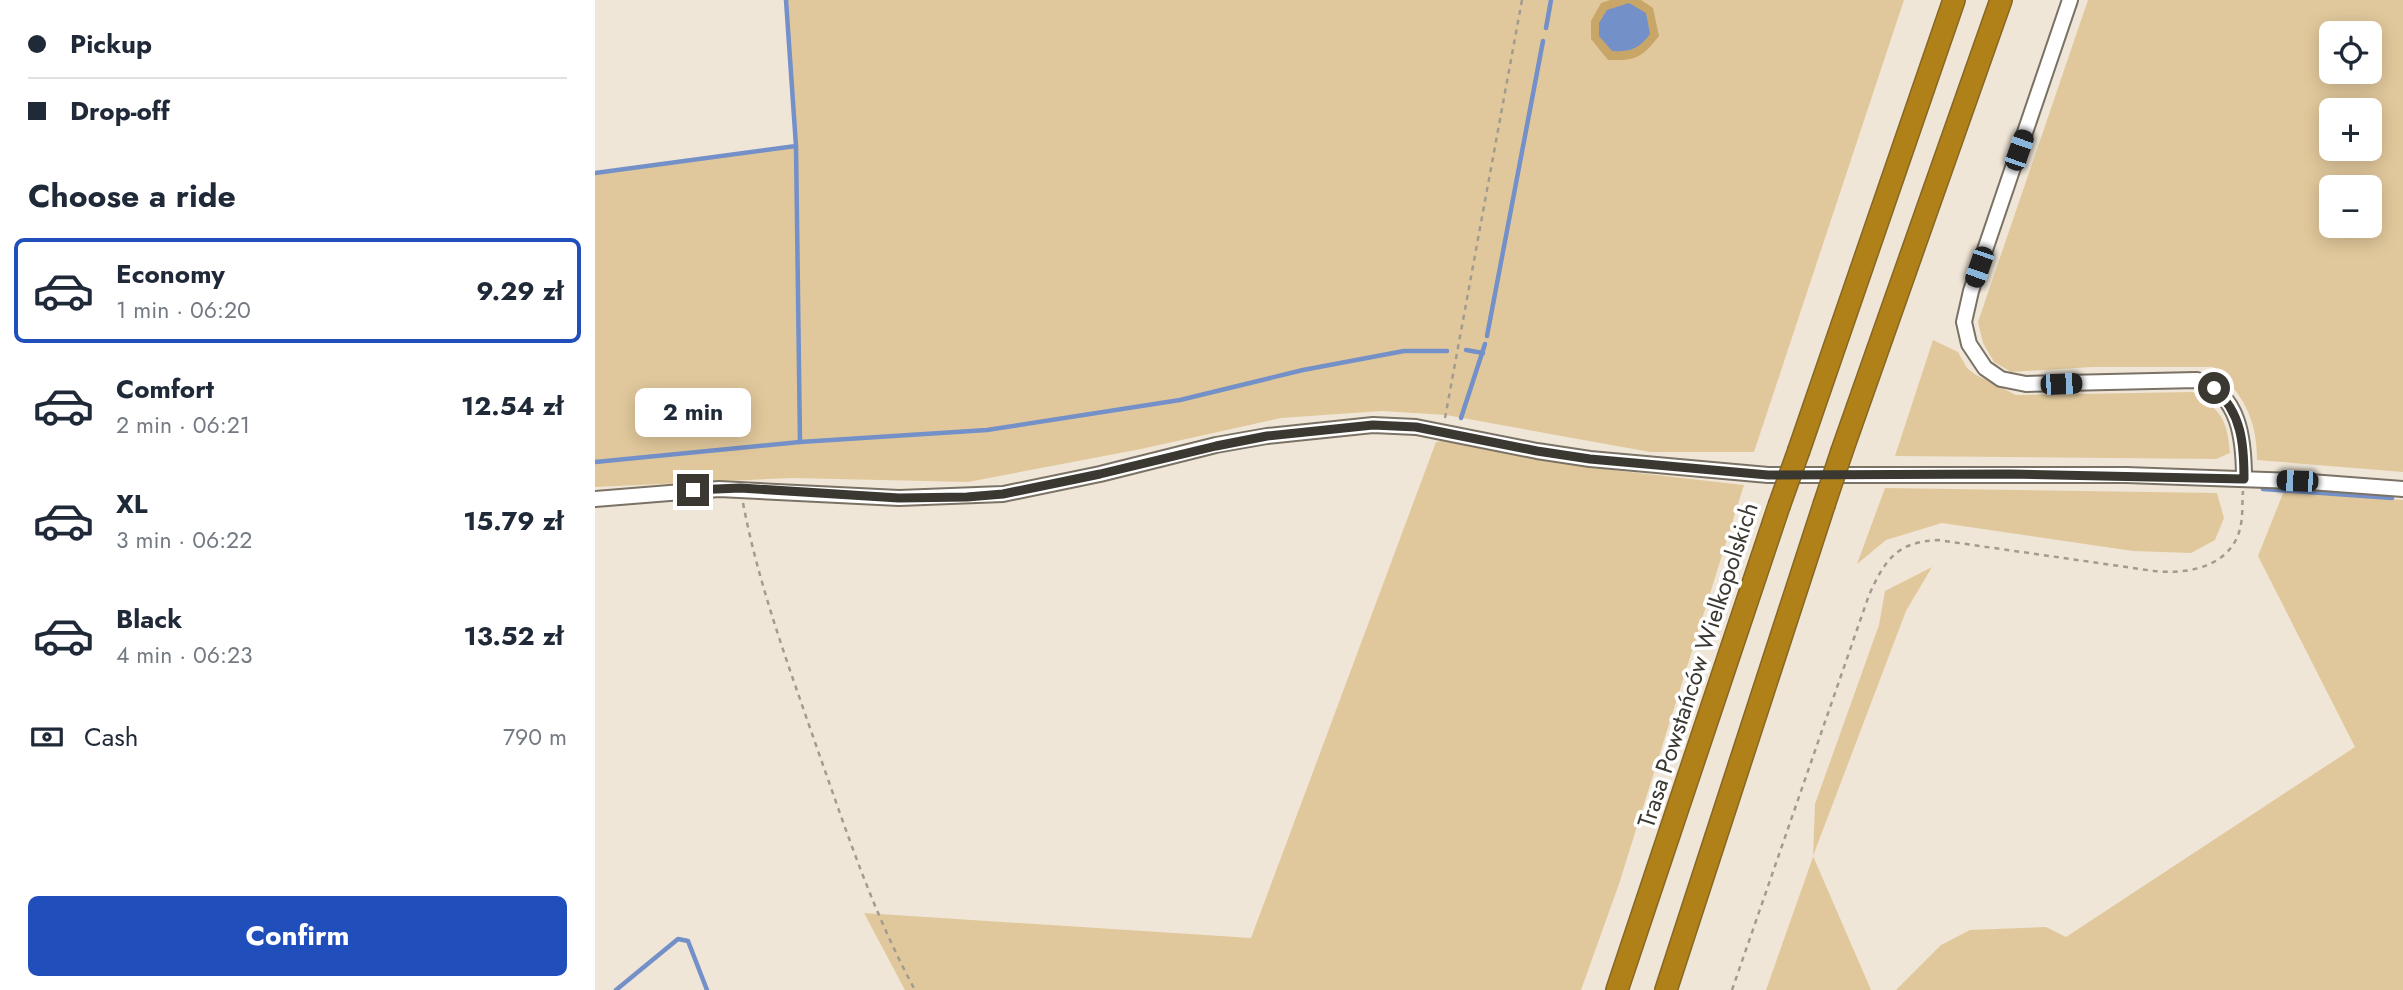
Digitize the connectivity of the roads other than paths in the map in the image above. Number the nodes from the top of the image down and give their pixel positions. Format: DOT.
graph roads {
  1 [pos="1954,0"];
  2 [pos="2001,0"];
  3 [pos="2070,0"];
  4 [pos="2244,479"];
  5 [pos="2403,489"];
  6 [pos="595,499"];
  7 [pos="1617,990"];
  8 [pos="1666,990"];
  1 -- 7 [label="highway, Trasa Powstańców Wielkopolskich, bridge"];
  2 -- 8 [label="highway, bridge"];
  3 -- 4 [label="street"];
  4 -- 5 [label="street"];
  4 -- 6 [label="street"];
}
